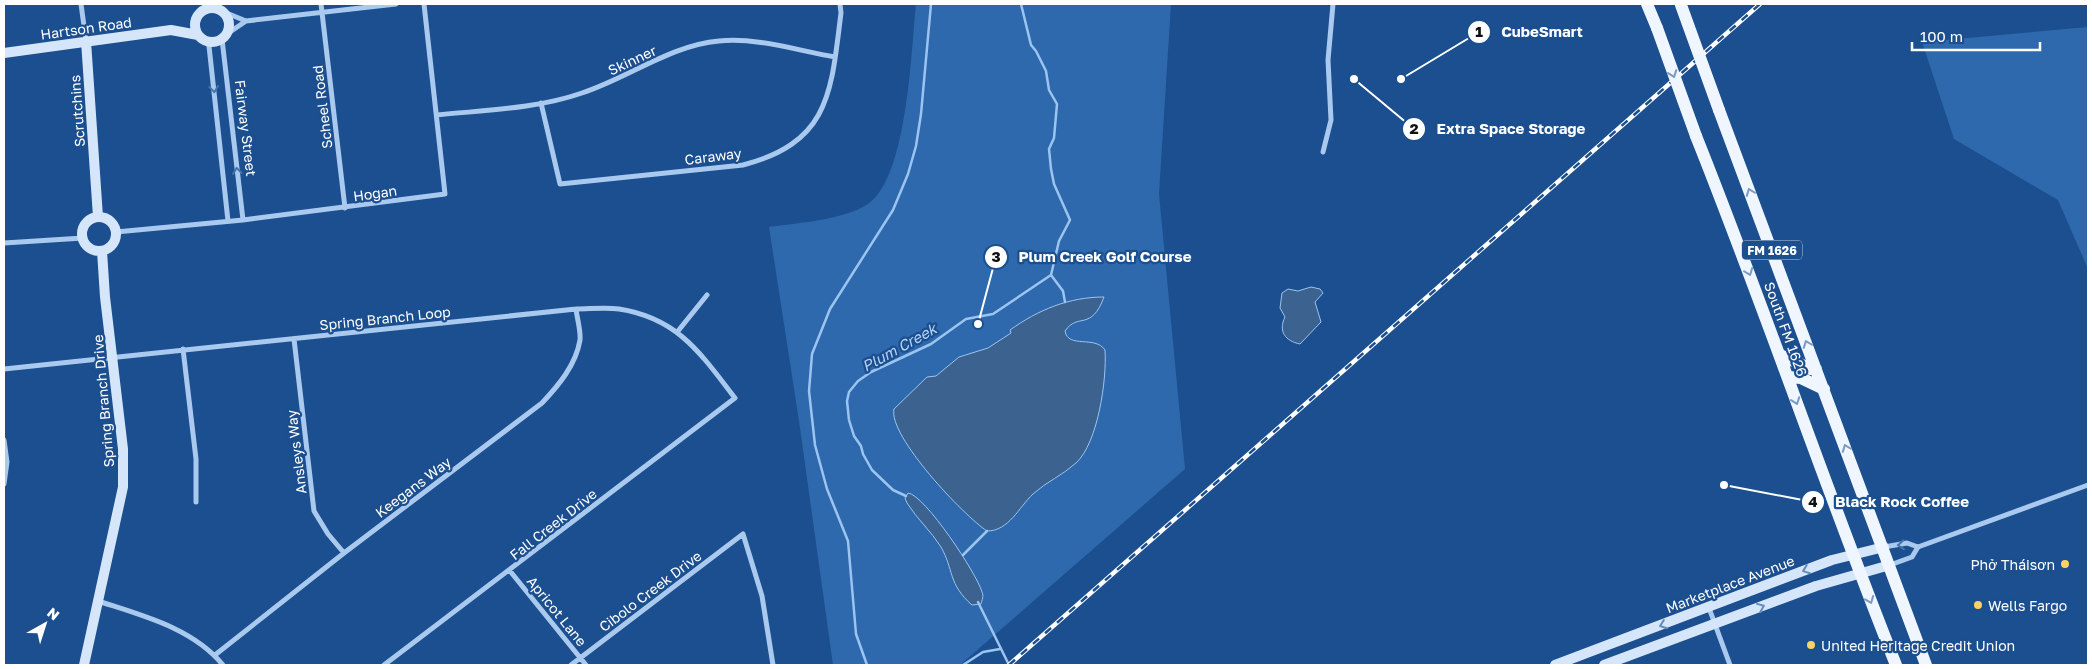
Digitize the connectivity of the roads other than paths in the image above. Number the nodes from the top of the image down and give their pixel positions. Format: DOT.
graph roads {
  1 [pos="81,4"];
  2 [pos="320,4"];
  3 [pos="396,4"];
  4 [pos="424,4"];
  5 [pos="840,4"];
  6 [pos="1333,4"];
  7 [pos="1647,4"];
  8 [pos="1681,5"];
  9 [pos="219,8"];
  10 [pos="200,11"];
  11 [pos="322,13"];
  12 [pos="246,21"];
  13 [pos="171,30"];
  14 [pos="224,37"];
  15 [pos="202,38"];
  16 [pos="86,41"];
  17 [pos="4,53"];
  18 [pos="835,57"];
  19 [pos="541,103"];
  20 [pos="437,116"];
  21 [pos="1323,152"];
  22 [pos="345,208"];
  23 [pos="98,217"];
  24 [pos="244,220"];
  25 [pos="228,221"];
  26 [pos="116,232"];
  27 [pos="83,238"];
  28 [pos="4,243"];
  29 [pos="102,251"];
  30 [pos="707,295"];
  31 [pos="576,309"];
  32 [pos="678,332"];
  33 [pos="294,339"];
  34 [pos="184,349"];
  35 [pos="1780,355"];
  36 [pos="113,358"];
  37 [pos="4,369"];
  38 [pos="1816,369"];
  39 [pos="1788,377"];
  40 [pos="1824,389"];
  41 [pos="735,398"];
  42 [pos="4,440"];
  43 [pos="4,484"];
  44 [pos="2088,485"];
  45 [pos="196,502"];
  46 [pos="1884,547"];
  47 [pos="1918,547"];
  48 [pos="344,553"];
  49 [pos="1852,554"];
  50 [pos="1890,565"];
  51 [pos="510,571"];
  52 [pos="1860,573"];
  53 [pos="97,601"];
  54 [pos="1709,608"];
  55 [pos="1715,625"];
  56 [pos="215,655"];
  57 [pos="581,658"];
  58 [pos="84,665"];
  59 [pos="223,665"];
  60 [pos="384,665"];
  61 [pos="571,665"];
  62 [pos="586,665"];
  63 [pos="773,665"];
  64 [pos="1555,665"];
  65 [pos="1604,665"];
  66 [pos="1730,665"];
  67 [pos="1896,665"];
  68 [pos="1926,665"];
  1 -- 16 [label="street, Scrutchins"];
  2 -- 11 [label="street, Scheel Road"];
  3 -- 11 [label="street"];
  4 -- 20 [label="street, Hogan"];
  5 -- 18 [label="street, Caraway"];
  6 -- 21 [label="street"];
  7 -- 35 [label="main road, South FM 1626 / FM 1626, one-way, bridge"];
  38 -- 8 [label="main road, South FM 1626 / FM 1626, one-way, bridge"];
  9 -- 10 [label="street"];
  9 -- 12 [label="street"];
  9 -- 14 [label="street"];
  10 -- 13 [label="street, Hartson Road"];
  10 -- 15 [label="street"];
  11 -- 12 [label="street"];
  11 -- 22 [label="street, Scheel Road"];
  12 -- 14 [label="street"];
  13 -- 15 [label="street, Hartson Road"];
  13 -- 16 [label="street, Hartson Road"];
  14 -- 15 [label="street"];
  24 -- 14 [label="street, Fairway Street, one-way"];
  15 -- 25 [label="street, Fairway Street, one-way"];
  16 -- 17 [label="street, Hartson Road"];
  16 -- 23 [label="street, Scrutchins"];
  18 -- 19 [label="street, Skinner"];
  18 -- 19 [label="street, Caraway"];
  19 -- 20 [label="street, Skinner"];
  20 -- 22 [label="street, Hogan"];
  22 -- 24 [label="street, Hogan"];
  23 -- 26 [label="street"];
  23 -- 27 [label="street"];
  24 -- 25 [label="street, Hogan"];
  25 -- 26 [label="street, Hogan"];
  26 -- 29 [label="street"];
  27 -- 28 [label="street"];
  27 -- 29 [label="street"];
  29 -- 36 [label="street, Spring Branch Drive"];
  30 -- 32 [label="street"];
  31 -- 32 [label="street, Spring Branch Loop"];
  31 -- 33 [label="street, Spring Branch Loop"];
  31 -- 48 [label="street, Keegans Way"];
  32 -- 41 [label="street, Spring Branch Loop"];
  33 -- 34 [label="street, Spring Branch Loop"];
  33 -- 48 [label="street, Ansleys Way"];
  34 -- 36 [label="street, Spring Branch Loop"];
  34 -- 45 [label="street"];
  35 -- 38 [label="main road"];
  35 -- 39 [label="main road, South FM 1626 / FM 1626"];
  36 -- 37 [label="street, Spring Branch Loop"];
  36 -- 53 [label="street, Spring Branch Drive"];
  38 -- 40 [label="main road, South FM 1626 / FM 1626"];
  39 -- 40 [label="main road"];
  39 -- 49 [label="main road, South FM 1626 / FM 1626, one-way"];
  46 -- 40 [label="main road, South FM 1626 / FM 1626, one-way"];
  41 -- 51 [label="street, Fall Creek Drive"];
  42 -- 43 [label="street"];
  44 -- 47 [label="street, Marketplace Avenue"];
  47 -- 46 [label="street, Marketplace Avenue, one-way"];
  46 -- 49 [label="street, Marketplace Avenue"];
  46 -- 50 [label="main road, South FM 1626 / FM 1626"];
  47 -- 50 [label="street, Marketplace Avenue"];
  48 -- 56 [label="street, Keegans Way"];
  49 -- 52 [label="main road, South FM 1626 / FM 1626"];
  49 -- 54 [label="street, Marketplace Avenue, one-way"];
  50 -- 52 [label="street, Marketplace Avenue"];
  50 -- 68 [label="main road, South FM 1626 / FM 1626"];
  51 -- 57 [label="street, Apricot Lane"];
  51 -- 60 [label="street, Fall Creek Drive"];
  55 -- 52 [label="street, Marketplace Avenue, one-way"];
  52 -- 67 [label="main road, South FM 1626 / FM 1626, one-way"];
  53 -- 56 [label="street"];
  53 -- 58 [label="street, Spring Branch Drive"];
  54 -- 55 [label="street"];
  54 -- 64 [label="street, Marketplace Avenue, one-way"];
  55 -- 65 [label="street, Marketplace Avenue"];
  55 -- 66 [label="street"];
  56 -- 59 [label="street"];
  57 -- 61 [label="street, Cibolo Creek Drive"];
  57 -- 62 [label="street, Apricot Lane"];
  57 -- 63 [label="street, Cibolo Creek Drive"];
}
